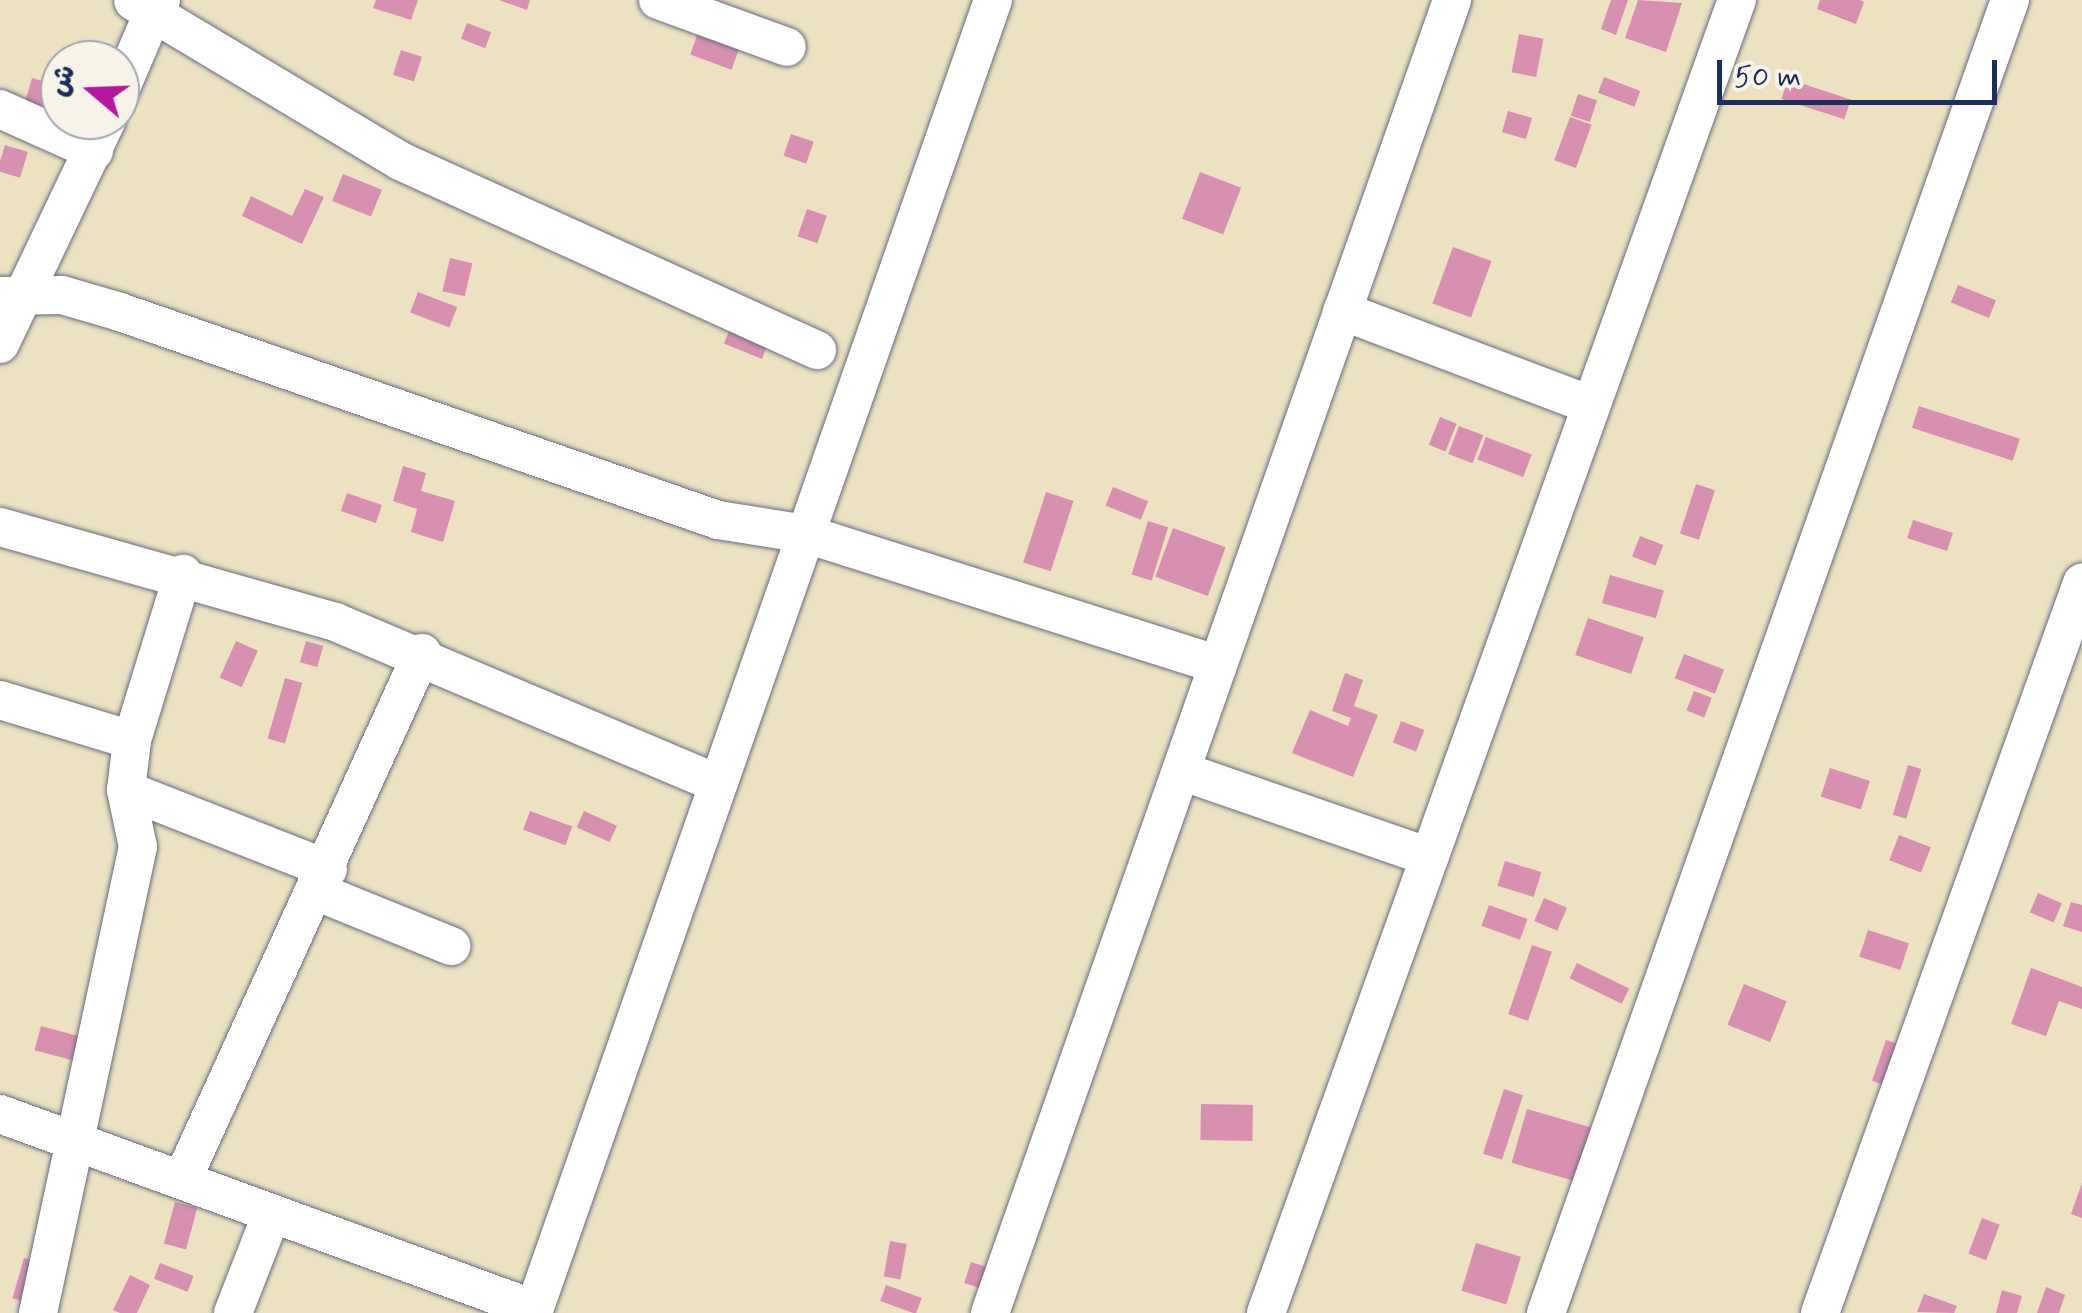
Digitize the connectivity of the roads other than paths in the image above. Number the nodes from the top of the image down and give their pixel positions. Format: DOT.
graph roads {
  1 [pos="658,0"];
  2 [pos="993,0"];
  3 [pos="1452,0"];
  4 [pos="1737,0"];
  5 [pos="2010,0"];
  6 [pos="149,4"];
  7 [pos="137,40"];
  8 [pos="787,47"];
  9 [pos="0,109"];
  10 [pos="40,120"];
  11 [pos="98,140"];
  12 [pos="8,298"];
  13 [pos="1342,311"];
  14 [pos="0,344"];
  15 [pos="817,350"];
  16 [pos="1592,406"];
  17 [pos="0,527"];
  18 [pos="806,534"];
  19 [pos="183,574"];
  20 [pos="2082,583"];
  21 [pos="422,653"];
  22 [pos="1218,665"];
  23 [pos="0,700"];
  24 [pos="132,740"];
  25 [pos="1180,772"];
  26 [pos="718,784"];
  27 [pos="126,790"];
  28 [pos="1430,857"];
  29 [pos="323,880"];
  30 [pos="451,946"];
  31 [pos="0,1114"];
  32 [pos="77,1139"];
  33 [pos="183,1178"];
  34 [pos="272,1213"];
  35 [pos="534,1311"];
  36 [pos="38,1313"];
  37 [pos="233,1313"];
  38 [pos="990,1313"];
  39 [pos="1266,1313"];
  40 [pos="1546,1313"];
  41 [pos="1820,1313"];
  1 -- 8 [label="street"];
  2 -- 18 [label="street"];
  3 -- 13 [label="street"];
  4 -- 16 [label="street"];
  5 -- 40 [label="street"];
  6 -- 7 [label="street"];
  6 -- 15 [label="street"];
  9 -- 10 [label="street"];
  11 -- 12 [label="street"];
  12 -- 14 [label="street"];
  12 -- 18 [label="street"];
  13 -- 16 [label="street"];
  13 -- 22 [label="street"];
  16 -- 28 [label="street"];
  17 -- 19 [label="street"];
  18 -- 22 [label="street"];
  18 -- 26 [label="street"];
  19 -- 21 [label="street"];
  19 -- 24 [label="street"];
  20 -- 41 [label="street"];
  21 -- 26 [label="street"];
  21 -- 29 [label="street"];
  22 -- 25 [label="street"];
  23 -- 24 [label="street"];
  24 -- 27 [label="street"];
  25 -- 28 [label="street"];
  25 -- 38 [label="street"];
  26 -- 35 [label="street"];
  27 -- 29 [label="street"];
  27 -- 32 [label="street"];
  28 -- 39 [label="street"];
  29 -- 30 [label="street"];
  29 -- 33 [label="street"];
  31 -- 32 [label="street"];
  32 -- 33 [label="street"];
  32 -- 36 [label="street"];
  33 -- 34 [label="street"];
  34 -- 35 [label="street"];
  34 -- 37 [label="street"];
}
